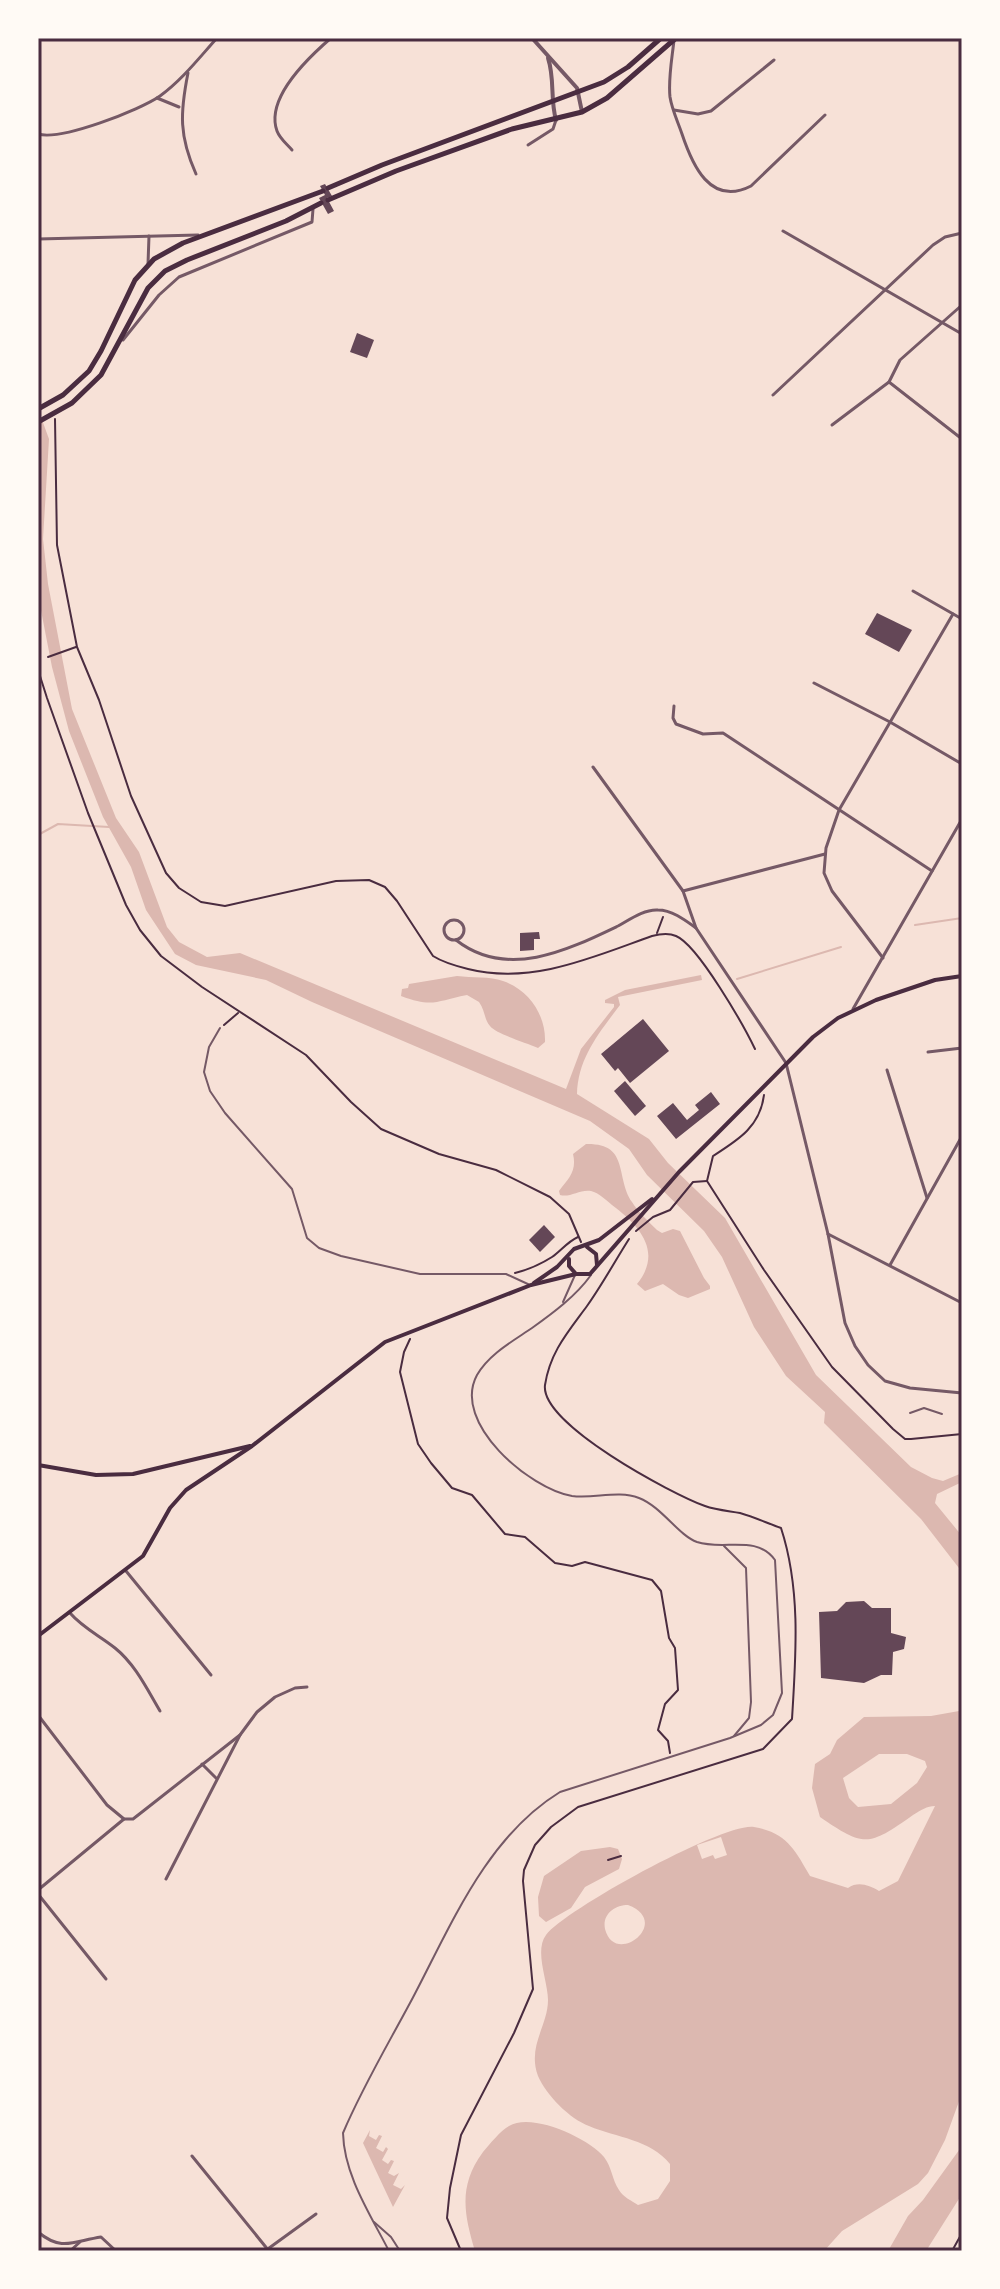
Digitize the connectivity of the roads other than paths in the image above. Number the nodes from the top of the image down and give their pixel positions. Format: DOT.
graph roads {
  1 [pos="217,38"];
  2 [pos="331,38"];
  3 [pos="532,38"];
  4 [pos="661,38"];
  5 [pos="674,39"];
  6 [pos="648,49"];
  7 [pos="547,56"];
  8 [pos="774,60"];
  9 [pos="189,70"];
  10 [pos="640,70"];
  11 [pos="579,91"];
  12 [pos="157,98"];
  13 [pos="553,102"];
  14 [pos="181,107"];
  15 [pos="674,110"];
  16 [pos="582,112"];
  17 [pos="825,115"];
  18 [pos="556,120"];
  19 [pos="38,134"];
  20 [pos="528,145"];
  21 [pos="292,150"];
  22 [pos="196,174"];
  23 [pos="313,209"];
  24 [pos="783,231"];
  25 [pos="962,233"];
  26 [pos="207,235"];
  27 [pos="149,236"];
  28 [pos="38,239"];
  29 [pos="148,264"];
  30 [pos="886,291"];
  31 [pos="962,305"];
  32 [pos="941,322"];
  33 [pos="962,334"];
  34 [pos="120,343"];
  35 [pos="889,382"];
  36 [pos="773,395"];
  37 [pos="41,408"];
  38 [pos="38,422"];
  39 [pos="832,425"];
  40 [pos="962,439"];
  41 [pos="913,591"];
  42 [pos="953,614"];
  43 [pos="962,619"];
  44 [pos="814,683"];
  45 [pos="674,706"];
  46 [pos="890,722"];
  47 [pos="962,764"];
  48 [pos="593,767"];
  49 [pos="839,810"];
  50 [pos="962,819"];
  51 [pos="825,854"];
  52 [pos="932,871"];
  53 [pos="683,891"];
  54 [pos="696,928"];
  55 [pos="456,940"];
  56 [pos="883,958"];
  57 [pos="962,976"];
  58 [pos="853,1009"];
  59 [pos="220,1028"];
  60 [pos="962,1048"];
  61 [pos="928,1052"];
  62 [pos="786,1063"];
  63 [pos="887,1070"];
  64 [pos="962,1136"];
  65 [pos="927,1198"];
  66 [pos="644,1209"];
  67 [pos="828,1234"];
  68 [pos="585,1246"];
  69 [pos="569,1256"];
  70 [pos="889,1266"];
  71 [pos="595,1269"];
  72 [pos="576,1274"];
  73 [pos="531,1285"];
  74 [pos="563,1303"];
  75 [pos="962,1303"];
  76 [pos="962,1393"];
  77 [pos="910,1413"];
  78 [pos="942,1414"];
  79 [pos="252,1446"];
  80 [pos="38,1465"];
  81 [pos="723,1545"];
  82 [pos="126,1571"];
  83 [pos="70,1613"];
  84 [pos="38,1636"];
  85 [pos="211,1675"];
  86 [pos="307,1687"];
  87 [pos="160,1711"];
  88 [pos="38,1715"];
  89 [pos="240,1735"];
  90 [pos="730,1738"];
  91 [pos="202,1764"];
  92 [pos="217,1779"];
  93 [pos="124,1819"];
  94 [pos="166,1879"];
  95 [pos="38,1892"];
  96 [pos="106,1979"];
  97 [pos="192,2156"];
  98 [pos="316,2214"];
  99 [pos="370,2219"];
  100 [pos="38,2232"];
  101 [pos="80,2242"];
  102 [pos="267,2250"];
  103 [pos="70,2251"];
  104 [pos="116,2251"];
  105 [pos="389,2251"];
  106 [pos="400,2251"];
  1 -- 9 [label="street"];
  2 -- 21 [label="street"];
  3 -- 7 [label="street"];
  4 -- 6 [label="main road"];
  5 -- 10 [label="main road"];
  5 -- 15 [label="street"];
  6 -- 10 [label="main road"];
  6 -- 11 [label="main road"];
  7 -- 11 [label="street"];
  7 -- 13 [label="street"];
  8 -- 15 [label="street"];
  9 -- 12 [label="street"];
  9 -- 14 [label="street"];
  10 -- 16 [label="main road"];
  11 -- 13 [label="main road"];
  11 -- 16 [label="street"];
  12 -- 14 [label="street"];
  12 -- 19 [label="street"];
  13 -- 18 [label="street"];
  13 -- 26 [label="main road"];
  14 -- 22 [label="street"];
  15 -- 17 [label="street"];
  16 -- 18 [label="main road"];
  18 -- 20 [label="street"];
  18 -- 23 [label="main road"];
  23 -- 34 [label="street"];
  23 -- 34 [label="main road"];
  24 -- 30 [label="street"];
  25 -- 30 [label="street"];
  26 -- 27 [label="street"];
  26 -- 29 [label="main road"];
  27 -- 28 [label="street"];
  27 -- 29 [label="street"];
  29 -- 37 [label="main road"];
  30 -- 32 [label="street"];
  30 -- 36 [label="street"];
  31 -- 32 [label="street"];
  32 -- 33 [label="street"];
  32 -- 35 [label="street"];
  34 -- 38 [label="main road"];
  35 -- 39 [label="street"];
  35 -- 40 [label="street"];
  41 -- 42 [label="street"];
  42 -- 43 [label="street"];
  42 -- 46 [label="street"];
  44 -- 46 [label="street"];
  45 -- 49 [label="street"];
  46 -- 47 [label="street"];
  46 -- 49 [label="street"];
  48 -- 53 [label="street"];
  49 -- 51 [label="street"];
  49 -- 52 [label="street"];
  50 -- 52 [label="street"];
  51 -- 53 [label="street"];
  51 -- 56 [label="street"];
  52 -- 56 [label="street"];
  53 -- 54 [label="street"];
  54 -- 55 [label="street"];
  54 -- 62 [label="street"];
  55 -- 55 [label="street"];
  56 -- 58 [label="street"];
  57 -- 58 [label="main road"];
  58 -- 62 [label="main road"];
  59 -- 73 [label="street"];
  60 -- 61 [label="street"];
  62 -- 66 [label="main road"];
  62 -- 67 [label="street"];
  63 -- 65 [label="street"];
  64 -- 65 [label="street"];
  65 -- 70 [label="street"];
  66 -- 68 [label="main road"];
  66 -- 71 [label="main road"];
  67 -- 70 [label="street"];
  67 -- 76 [label="street"];
  68 -- 69 [label="main road"];
  68 -- 71 [label="main road"];
  69 -- 72 [label="main road"];
  69 -- 73 [label="main road"];
  70 -- 75 [label="street"];
  71 -- 72 [label="main road"];
  71 -- 74 [label="street"];
  72 -- 73 [label="main road"];
  72 -- 74 [label="street"];
  73 -- 79 [label="main road"];
  74 -- 81 [label="street"];
  77 -- 78 [label="street"];
  79 -- 80 [label="main road"];
  79 -- 82 [label="main road"];
  81 -- 90 [label="street"];
  81 -- 90 [label="street"];
  82 -- 83 [label="main road"];
  82 -- 85 [label="street"];
  83 -- 84 [label="main road"];
  83 -- 87 [label="street"];
  86 -- 89 [label="street"];
  88 -- 93 [label="street"];
  89 -- 91 [label="street"];
  89 -- 92 [label="street"];
  90 -- 99 [label="street"];
  91 -- 92 [label="street"];
  91 -- 93 [label="street"];
  92 -- 94 [label="street"];
  93 -- 95 [label="street"];
  95 -- 96 [label="street"];
  97 -- 102 [label="street"];
  98 -- 102 [label="street"];
  99 -- 105 [label="street"];
  99 -- 106 [label="street"];
  100 -- 101 [label="street"];
  101 -- 103 [label="street"];
  101 -- 104 [label="street"];
}
